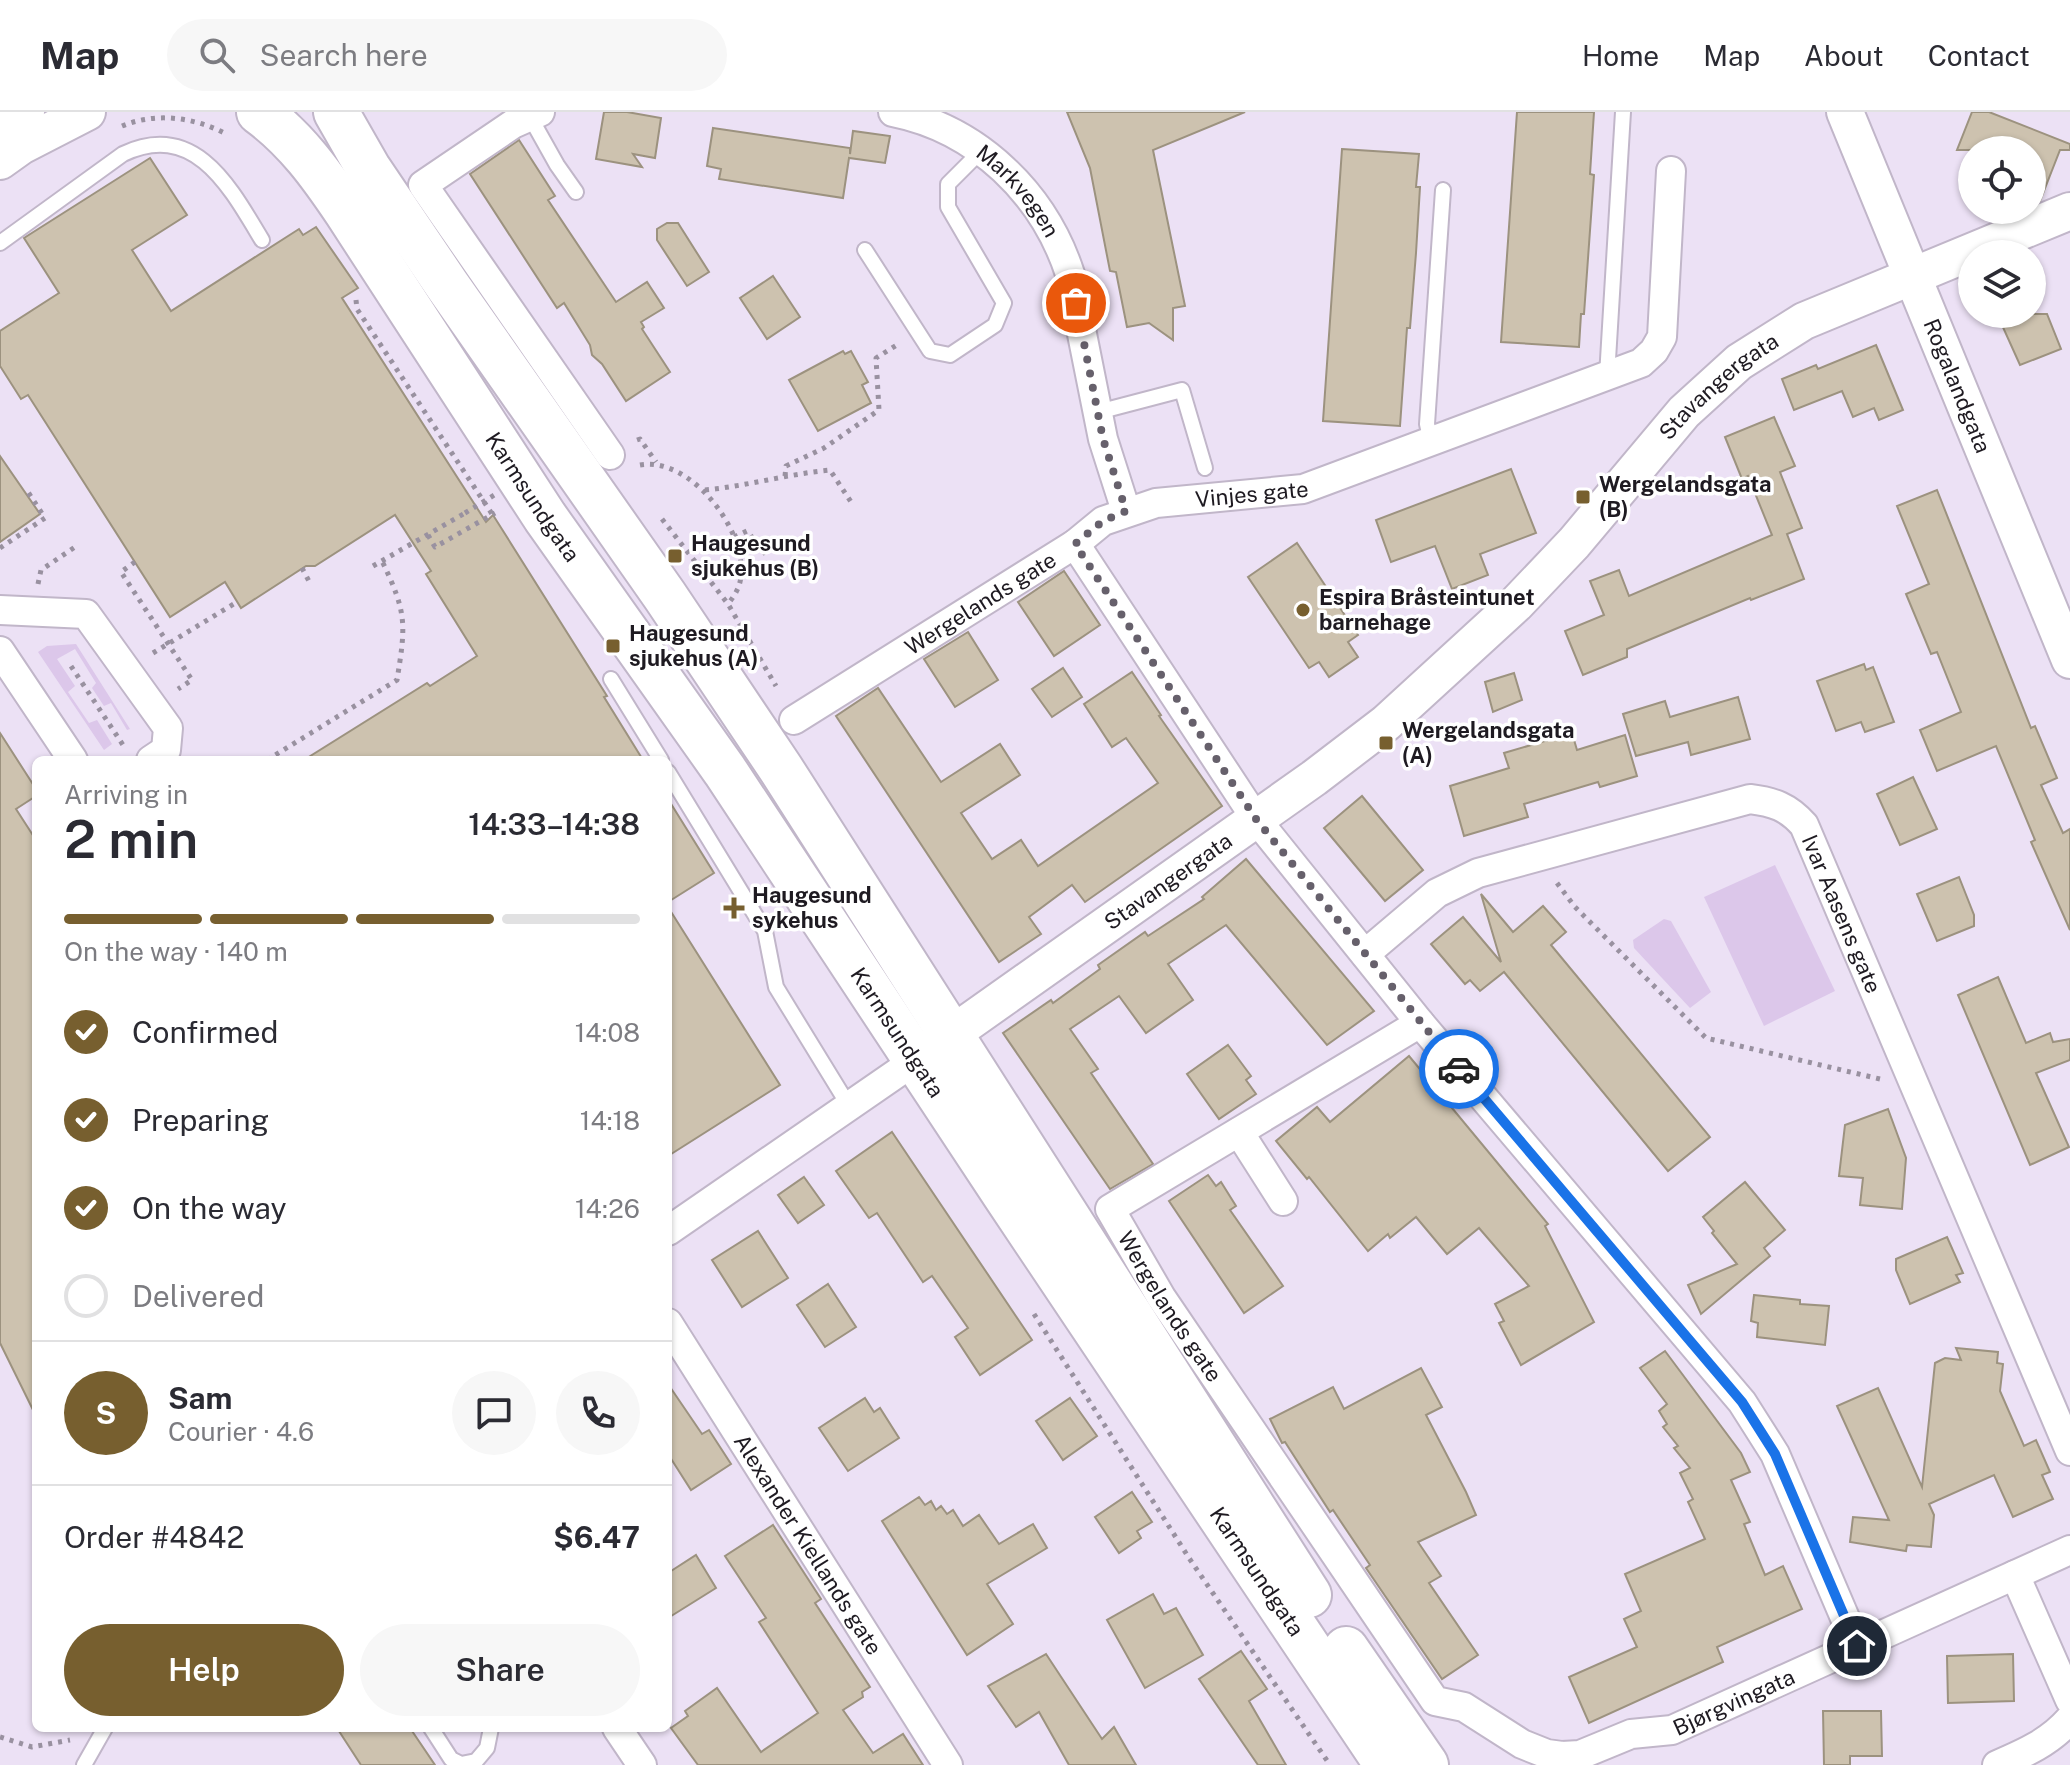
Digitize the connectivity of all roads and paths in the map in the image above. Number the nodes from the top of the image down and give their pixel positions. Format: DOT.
graph roads {
  1 [pos="26,112"];
  2 [pos="336,112"];
  3 [pos="893,112"];
  4 [pos="1623,112"];
  5 [pos="1845,112"];
  6 [pos="523,116"];
  7 [pos="98,122"];
  8 [pos="244,124"];
  9 [pos="0,128"];
  10 [pos="981,151"];
  11 [pos="0,161"];
  12 [pos="1671,171"];
  13 [pos="1443,190"];
  14 [pos="576,192"];
  15 [pos="2070,211"];
  16 [pos="262,240"];
  17 [pos="0,243"];
  18 [pos="865,250"];
  19 [pos="1911,276"];
  20 [pos="359,293"];
  21 [pos="883,354"];
  22 [pos="1607,377"];
  23 [pos="1098,412"];
  24 [pos="1431,443"];
  25 [pos="620,461"];
  26 [pos="1205,468"];
  27 [pos="785,476"];
  28 [pos="26,489"];
  29 [pos="704,490"];
  30 [pos="853,505"];
  31 [pos="504,506"];
  32 [pos="1126,511"];
  33 [pos="428,535"];
  34 [pos="734,537"];
  35 [pos="1075,544"];
  36 [pos="78,545"];
  37 [pos="0,548"];
  38 [pos="768,557"];
  39 [pos="382,561"];
  40 [pos="135,562"];
  41 [pos="373,566"];
  42 [pos="302,568"];
  43 [pos="38,585"];
  44 [pos="311,585"];
  45 [pos="237,602"];
  46 [pos="728,604"];
  47 [pos="0,610"];
  48 [pos="170,643"];
  49 [pos="0,651"];
  50 [pos="152,654"];
  51 [pos="2070,660"];
  52 [pos="71,666"];
  53 [pos="611,679"];
  54 [pos="176,690"];
  55 [pos="794,720"];
  56 [pos="70,756"];
  57 [pos="140,756"];
  58 [pos="274,756"];
  59 [pos="659,756"];
  60 [pos="672,779"];
  61 [pos="1256,819"];
  62 [pos="1538,856"];
  63 [pos="1365,954"];
  64 [pos="1420,1023"];
  65 [pos="933,1048"];
  66 [pos="1914,1083"];
  67 [pos="849,1106"];
  68 [pos="1239,1132"];
  69 [pos="1283,1201"];
  70 [pos="672,1228"];
  71 [pos="1028,1304"];
  72 [pos="672,1329"];
  73 [pos="2070,1451"];
  74 [pos="2070,1550"];
  75 [pos="2015,1575"];
  76 [pos="1857,1646"];
  77 [pos="2070,1700"];
  78 [pos="1435,1701"];
  79 [pos="2070,1719"];
  80 [pos="100,1732"];
  81 [pos="103,1732"];
  82 [pos="434,1732"];
  83 [pos="490,1732"];
  84 [pos="620,1732"];
  85 [pos="0,1737"];
  86 [pos="84,1765"];
  87 [pos="642,1765"];
  88 [pos="948,1765"];
  89 [pos="1330,1765"];
  90 [pos="1387,1765"];
  91 [pos="1426,1765"];
  92 [pos="1997,1765"];
  1 -- 9 [label="street"];
  2 -- 65 [label="main road, Karmsundgata"];
  3 -- 10 [label="street, Markvegen"];
  4 -- 22 [label="lane"];
  5 -- 19 [label="street, Rogalandgata"];
  6 -- 14 [label="lane"];
  6 -- 25 [label="street"];
  7 -- 8 [label="path"];
  7 -- 11 [label="street"];
  8 -- 65 [label="main road, Karmsundgata"];
  10 -- 18 [label="lane"];
  10 -- 23 [label="street, Markvegen"];
  12 -- 22 [label="street, Vinjes gate"];
  13 -- 24 [label="lane"];
  15 -- 19 [label="street, Stavangergata"];
  16 -- 17 [label="lane"];
  19 -- 51 [label="street, Rogalandgata"];
  19 -- 61 [label="street, Stavangergata"];
  20 -- 33 [label="path"];
  21 -- 27 [label="path"];
  22 -- 24 [label="street, Vinjes gate"];
  23 -- 26 [label="lane"];
  23 -- 32 [label="street, Markvegen"];
  24 -- 32 [label="street, Vinjes gate"];
  25 -- 29 [label="path"];
  27 -- 29 [label="path"];
  27 -- 30 [label="path"];
  28 -- 37 [label="path"];
  29 -- 34 [label="path"];
  31 -- 33 [label="path, bridge"];
  32 -- 35 [label="street, Vinjes gate"];
  33 -- 39 [label="path"];
  34 -- 38 [label="path"];
  34 -- 46 [label="path"];
  35 -- 55 [label="street, Wergelands gate"];
  35 -- 61 [label="street, Wergelands gate"];
  36 -- 43 [label="path"];
  39 -- 41 [label="path"];
  39 -- 58 [label="path"];
  40 -- 48 [label="path"];
  42 -- 44 [label="path"];
  45 -- 48 [label="path"];
  47 -- 57 [label="street"];
  48 -- 50 [label="path"];
  48 -- 54 [label="path"];
  49 -- 56 [label="street"];
  52 -- 57 [label="path"];
  53 -- 59 [label="lane"];
  60 -- 67 [label="lane"];
  61 -- 63 [label="street, Wergelands gate"];
  61 -- 65 [label="street, Stavangergata"];
  62 -- 63 [label="street, Ivar Aasens gate"];
  62 -- 66 [label="path"];
  62 -- 66 [label="street, Ivar Aasens gate"];
  63 -- 64 [label="street, Wergelands gate"];
  64 -- 68 [label="street, Wergelands gate"];
  64 -- 76 [label="street, Wergelands gate"];
  65 -- 67 [label="street, Stavangergata"];
  65 -- 90 [label="main road, Karmsundgata"];
  65 -- 91 [label="main road, Karmsundgata"];
  66 -- 73 [label="street, Ivar Aasens gate"];
  67 -- 70 [label="street, Stavangergata"];
  68 -- 69 [label="street"];
  68 -- 78 [label="street, Wergelands gate"];
  71 -- 89 [label="path"];
  72 -- 88 [label="street, Alexander Kiellands gate"];
  74 -- 75 [label="street, Bjørgvingata"];
  75 -- 76 [label="street, Bjørgvingata"];
  75 -- 77 [label="street"];
  76 -- 78 [label="street, Bjørgvingata"];
  79 -- 92 [label="street"];
  80 -- 85 [label="path"];
  81 -- 86 [label="lane"];
  82 -- 83 [label="lane"];
  84 -- 87 [label="street"];
}
